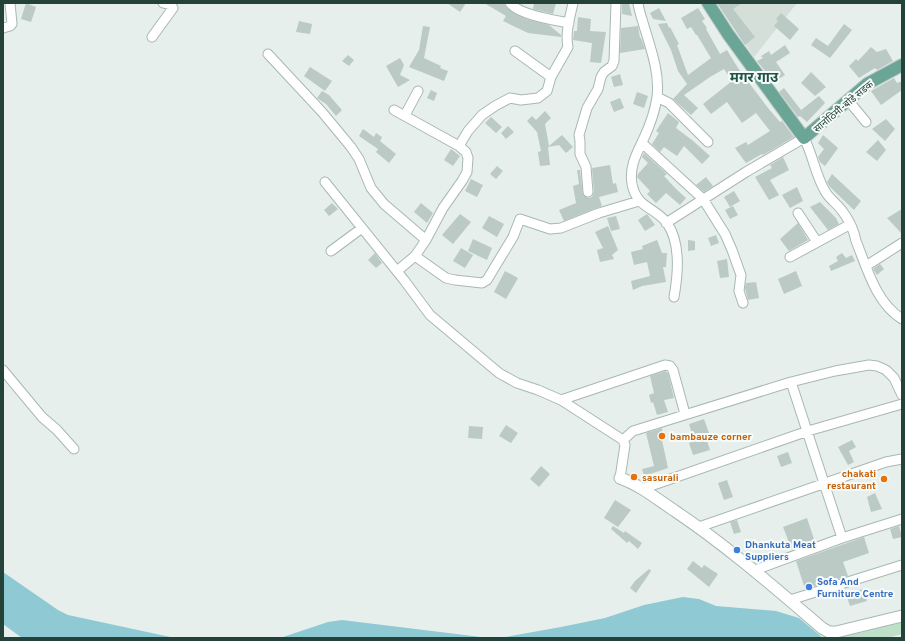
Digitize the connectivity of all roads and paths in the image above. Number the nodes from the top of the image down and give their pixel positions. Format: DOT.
graph roads {
  1 [pos="10,3"];
  2 [pos="163,3"];
  3 [pos="510,3"];
  4 [pos="573,3"];
  5 [pos="616,3"];
  6 [pos="638,3"];
  7 [pos="708,3"];
  8 [pos="569,23"];
  9 [pos="3,28"];
  10 [pos="152,37"];
  11 [pos="515,52"];
  12 [pos="268,54"];
  13 [pos="902,65"];
  14 [pos="551,77"];
  15 [pos="418,91"];
  16 [pos="657,97"];
  17 [pos="848,100"];
  18 [pos="394,110"];
  19 [pos="405,115"];
  20 [pos="866,122"];
  21 [pos="804,138"];
  22 [pos="708,142"];
  23 [pos="642,143"];
  24 [pos="459,146"];
  25 [pos="325,182"];
  26 [pos="588,192"];
  27 [pos="703,199"];
  28 [pos="639,201"];
  29 [pos="798,213"];
  30 [pos="666,223"];
  31 [pos="850,225"];
  32 [pos="362,228"];
  33 [pos="426,240"];
  34 [pos="816,242"];
  35 [pos="901,246"];
  36 [pos="331,251"];
  37 [pos="415,256"];
  38 [pos="790,257"];
  39 [pos="866,266"];
  40 [pos="397,271"];
  41 [pos="674,297"];
  42 [pos="743,303"];
  43 [pos="902,319"];
  44 [pos="3,370"];
  45 [pos="791,382"];
  46 [pos="902,395"];
  47 [pos="561,400"];
  48 [pos="902,404"];
  49 [pos="685,414"];
  50 [pos="808,431"];
  51 [pos="622,440"];
  52 [pos="74,449"];
  53 [pos="902,458"];
  54 [pos="620,478"];
  55 [pos="825,484"];
  56 [pos="642,489"];
  57 [pos="902,519"];
  58 [pos="699,527"];
  59 [pos="842,538"];
  60 [pos="902,565"];
  61 [pos="755,570"];
  62 [pos="790,600"];
  63 [pos="902,616"];
  1 -- 9 [label="street"];
  2 -- 10 [label="street"];
  3 -- 8 [label="street"];
  4 -- 8 [label="street"];
  5 -- 26 [label="street"];
  6 -- 16 [label="street"];
  7 -- 21 [label="main road, सानोठिमी-बोडे सडक"];
  8 -- 14 [label="street"];
  11 -- 14 [label="street"];
  12 -- 33 [label="street"];
  13 -- 17 [label="main road, सानोठिमी-बोडे सडक"];
  14 -- 24 [label="street"];
  15 -- 19 [label="street"];
  16 -- 22 [label="street"];
  16 -- 23 [label="street"];
  17 -- 20 [label="street"];
  17 -- 21 [label="main road, सानोठिमी-बोडे सडक"];
  18 -- 19 [label="street"];
  19 -- 24 [label="street"];
  21 -- 27 [label="street"];
  21 -- 31 [label="street"];
  23 -- 27 [label="street"];
  23 -- 28 [label="street"];
  24 -- 33 [label="street"];
  25 -- 32 [label="street"];
  27 -- 30 [label="street"];
  27 -- 42 [label="street"];
  28 -- 30 [label="street"];
  28 -- 37 [label="street"];
  29 -- 34 [label="street"];
  30 -- 41 [label="street"];
  31 -- 34 [label="street"];
  31 -- 39 [label="street"];
  32 -- 36 [label="street"];
  32 -- 40 [label="street"];
  33 -- 37 [label="street"];
  34 -- 38 [label="street"];
  35 -- 39 [label="street"];
  37 -- 40 [label="street"];
  39 -- 43 [label="street"];
  40 -- 47 [label="street"];
  44 -- 52 [label="street"];
  45 -- 46 [label="street"];
  45 -- 49 [label="street"];
  45 -- 50 [label="street"];
  47 -- 49 [label="street"];
  47 -- 51 [label="street"];
  48 -- 50 [label="street"];
  49 -- 51 [label="street"];
  50 -- 55 [label="street"];
  50 -- 56 [label="street"];
  51 -- 54 [label="street"];
  53 -- 55 [label="street"];
  54 -- 56 [label="street"];
  55 -- 58 [label="street"];
  55 -- 59 [label="street"];
  56 -- 58 [label="street"];
  57 -- 59 [label="street"];
  58 -- 61 [label="street"];
  59 -- 61 [label="street"];
  60 -- 62 [label="street"];
  61 -- 62 [label="street"];
  62 -- 63 [label="street"];
}
